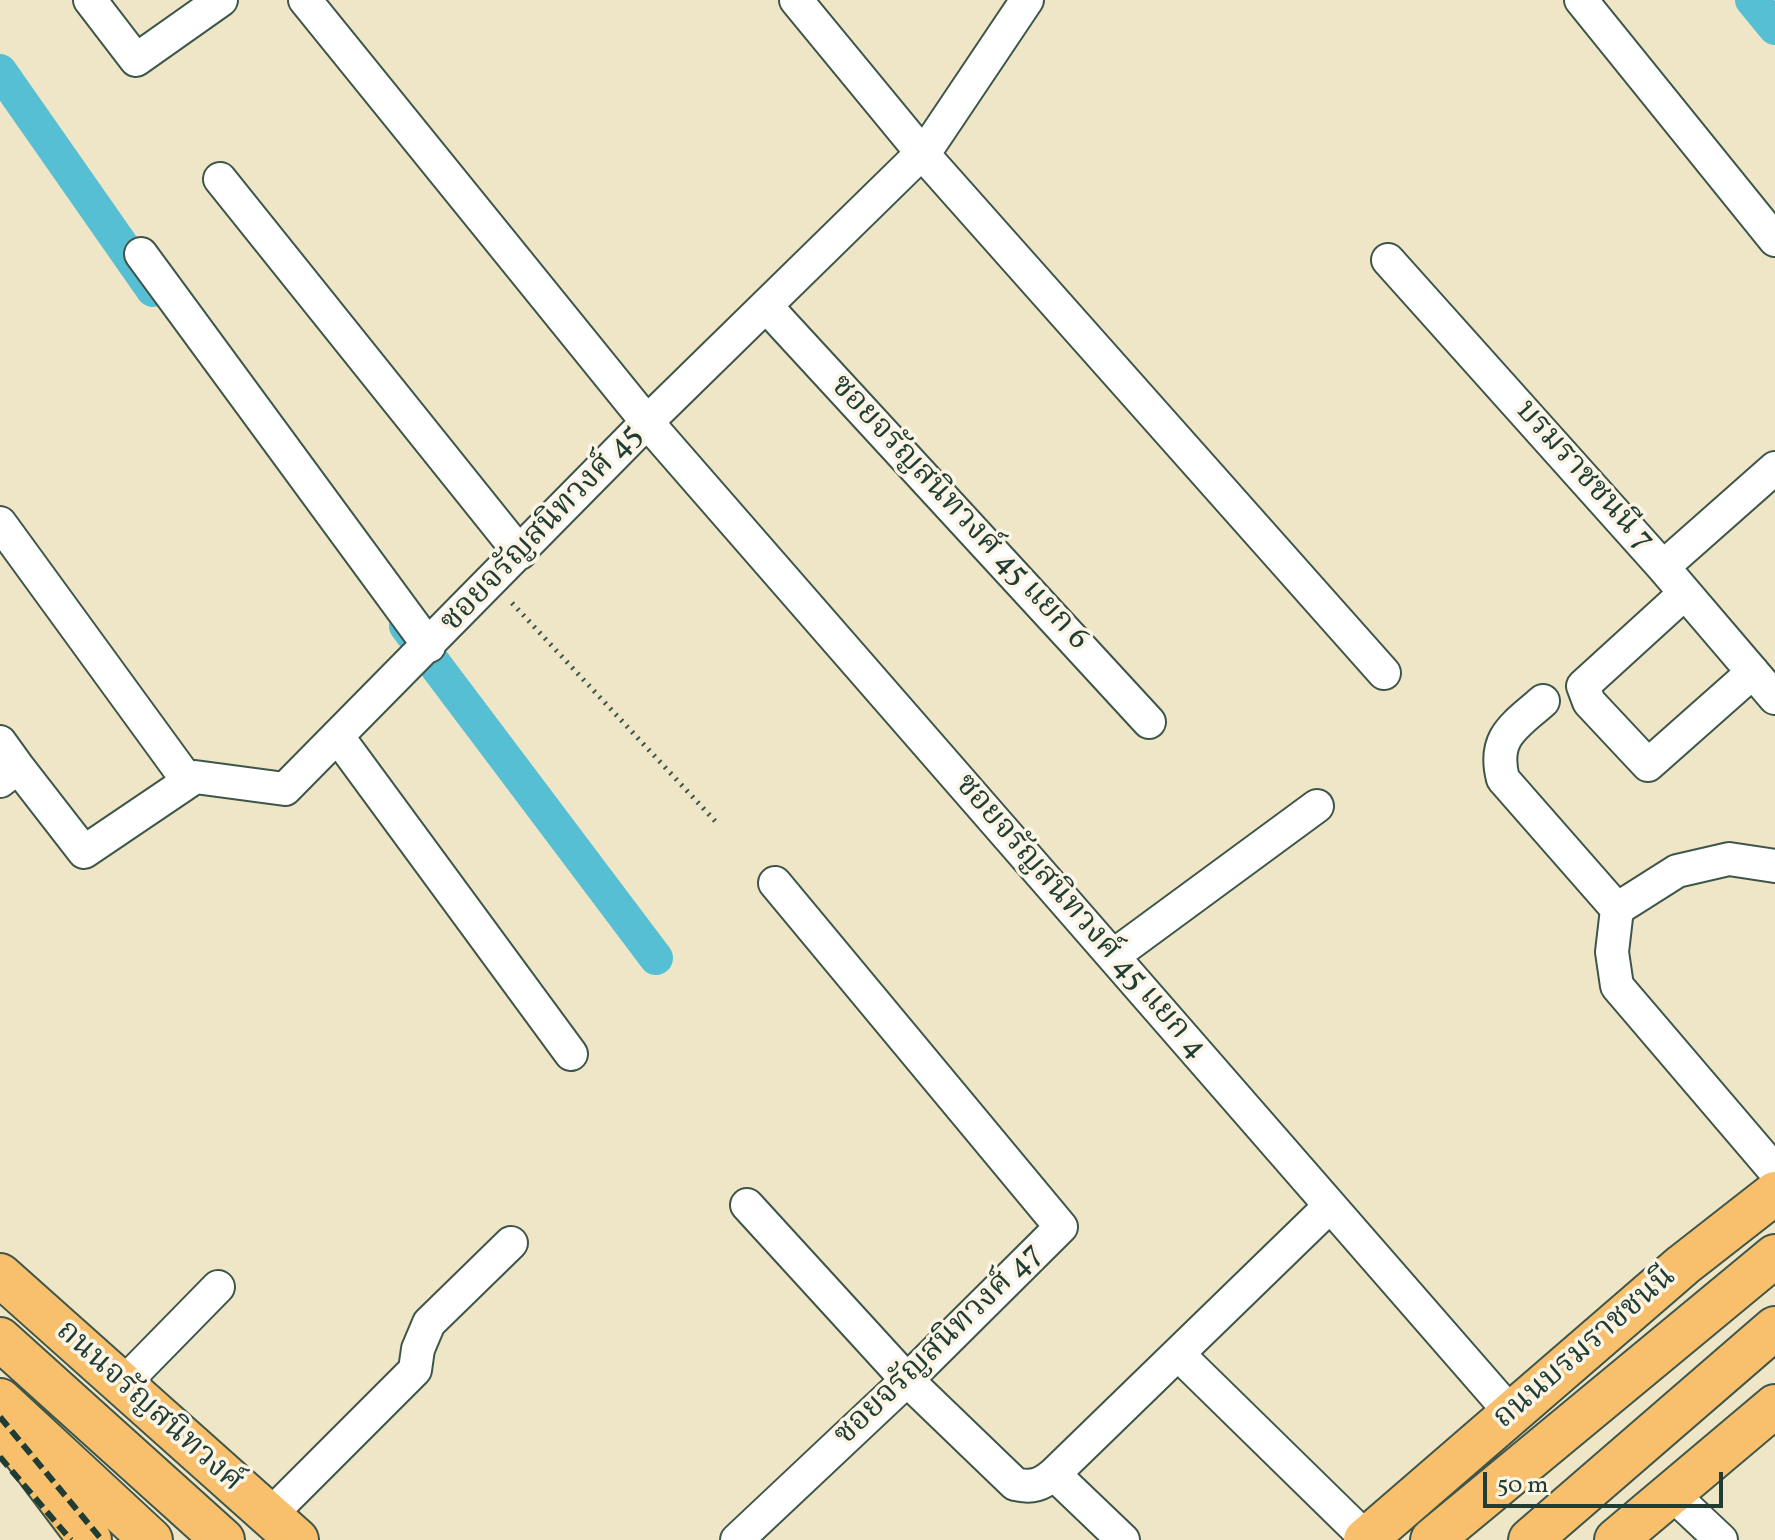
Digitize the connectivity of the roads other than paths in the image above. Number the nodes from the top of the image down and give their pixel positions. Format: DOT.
graph roads {
  1 [pos="90,0"];
  2 [pos="221,0"];
  3 [pos="305,0"];
  4 [pos="796,0"];
  5 [pos="1027,0"];
  6 [pos="1581,0"];
  7 [pos="922,153"];
  8 [pos="220,179"];
  9 [pos="1775,240"];
  10 [pos="141,254"];
  11 [pos="1388,260"];
  12 [pos="766,306"];
  13 [pos="647,422"];
  14 [pos="1775,468"];
  15 [pos="0,523"];
  16 [pos="520,553"];
  17 [pos="1663,567"];
  18 [pos="1685,593"];
  19 [pos="429,646"];
  20 [pos="1753,672"];
  21 [pos="1384,673"];
  22 [pos="1775,698"];
  23 [pos="1543,701"];
  24 [pos="1149,722"];
  25 [pos="338,737"];
  26 [pos="6,763"];
  27 [pos="188,781"];
  28 [pos="1317,806"];
  29 [pos="1775,866"];
  30 [pos="775,883"];
  31 [pos="1617,909"];
  32 [pos="1113,956"];
  33 [pos="571,1054"];
  34 [pos="1775,1171"];
  35 [pos="1775,1193"];
  36 [pos="747,1205"];
  37 [pos="1330,1206"];
  38 [pos="511,1243"];
  39 [pos="1775,1256"];
  40 [pos="1775,1271"];
  41 [pos="0,1275"];
  42 [pos="218,1287"];
  43 [pos="1775,1328"];
  44 [pos="0,1339"];
  45 [pos="1775,1345"];
  46 [pos="1178,1354"];
  47 [pos="907,1380"];
  48 [pos="122,1385"];
  49 [pos="0,1400"];
  50 [pos="1775,1406"];
  51 [pos="1511,1413"];
  52 [pos="0,1421"];
  53 [pos="1054,1474"];
  54 [pos="1671,1493"];
  55 [pos="289,1533"];
  56 [pos="1446,1536"];
  57 [pos="1366,1539"];
  58 [pos="90,1540"];
  59 [pos="151,1540"];
  60 [pos="223,1540"];
  61 [pos="737,1540"];
  62 [pos="1123,1540"];
  63 [pos="1530,1540"];
  64 [pos="1555,1540"];
  65 [pos="1616,1540"];
  66 [pos="1721,1540"];
  1 -- 2 [label="street"];
  3 -- 13 [label="street, ซอยจรัญสนิทวงศ์ 45 แยก 4"];
  4 -- 7 [label="street"];
  5 -- 7 [label="street, ซอยจรัญสนิทวงศ์ 45"];
  6 -- 9 [label="street"];
  7 -- 12 [label="street, ซอยจรัญสนิทวงศ์ 45"];
  7 -- 21 [label="street"];
  8 -- 16 [label="street"];
  10 -- 19 [label="street"];
  11 -- 17 [label="street, บรมราชชนนี 7"];
  12 -- 13 [label="street, ซอยจรัญสนิทวงศ์ 45"];
  12 -- 24 [label="street, ซอยจรัญสนิทวงศ์ 45 แยก 6"];
  13 -- 16 [label="street, ซอยจรัญสนิทวงศ์ 45"];
  13 -- 32 [label="street, ซอยจรัญสนิทวงศ์ 45 แยก 4"];
  14 -- 17 [label="street"];
  15 -- 27 [label="street"];
  16 -- 19 [label="street, ซอยจรัญสนิทวงศ์ 45"];
  17 -- 18 [label="street, บรมราชชนนี 7"];
  18 -- 20 [label="street, บรมราชชนนี 7"];
  18 -- 20 [label="street"];
  19 -- 25 [label="street, ซอยจรัญสนิทวงศ์ 45"];
  20 -- 22 [label="street, บรมราชชนนี 7"];
  23 -- 31 [label="street"];
  25 -- 27 [label="street, ซอยจรัญสนิทวงศ์ 45"];
  25 -- 33 [label="street"];
  26 -- 27 [label="street"];
  28 -- 32 [label="street"];
  29 -- 31 [label="street"];
  30 -- 47 [label="street, ซอยจรัญสนิทวงศ์ 47"];
  31 -- 34 [label="street"];
  32 -- 37 [label="street, ซอยจรัญสนิทวงศ์ 45 แยก 4"];
  35 -- 51 [label="main road, ถนนบรมราชชนนี"];
  36 -- 47 [label="street"];
  37 -- 46 [label="street"];
  37 -- 51 [label="street, ซอยจรัญสนิทวงศ์ 45 แยก 4"];
  38 -- 55 [label="street"];
  39 -- 56 [label="main road, ถนนบรมราชชนนี"];
  40 -- 56 [label="main road"];
  41 -- 48 [label="main road, ถนนจรัญสนิทวงศ์"];
  42 -- 48 [label="street"];
  43 -- 63 [label="main road"];
  44 -- 60 [label="main road, ถนนจรัญสนิทวงศ์"];
  45 -- 64 [label="main road"];
  46 -- 53 [label="street"];
  46 -- 57 [label="street"];
  47 -- 53 [label="street"];
  47 -- 61 [label="street, ซอยจรัญสนิทวงศ์ 47"];
  48 -- 55 [label="main road, ถนนจรัญสนิทวงศ์"];
  49 -- 59 [label="main road"];
  50 -- 54 [label="main road"];
  51 -- 57 [label="main road, ถนนบรมราชชนนี"];
  52 -- 58 [label="main road"];
  53 -- 62 [label="street"];
  54 -- 65 [label="main road"];
  54 -- 66 [label="street"];
}
